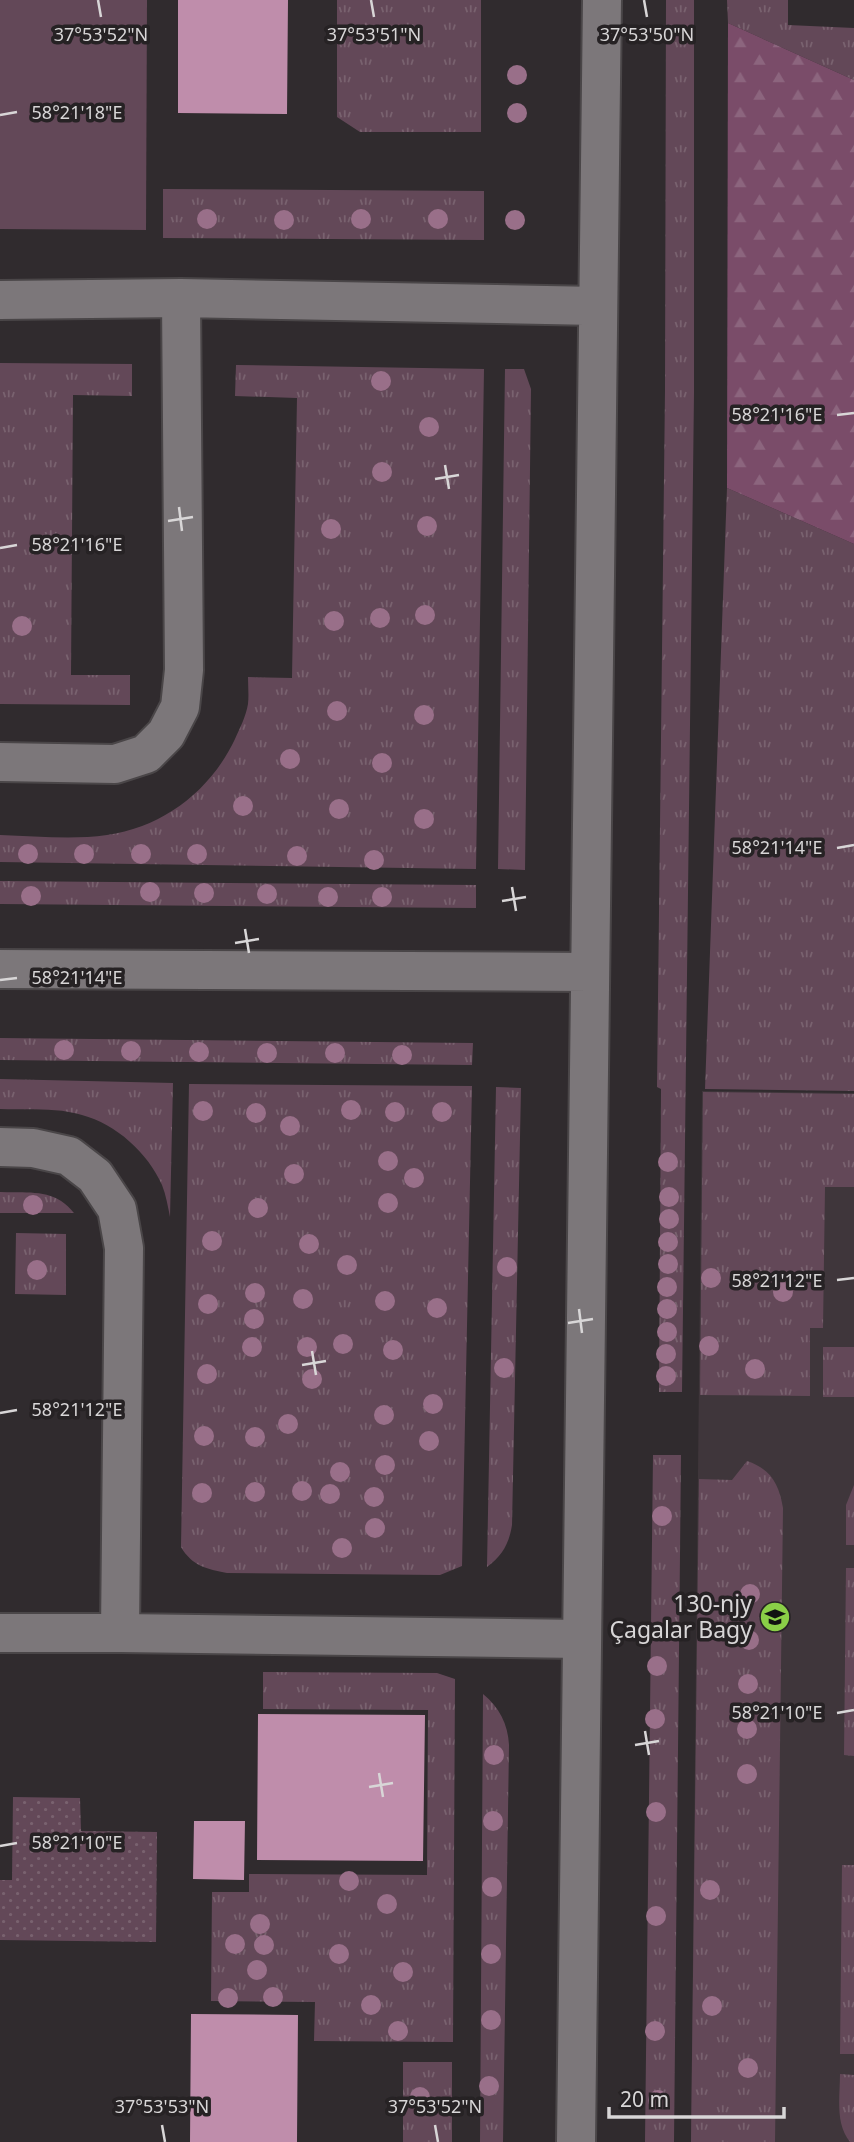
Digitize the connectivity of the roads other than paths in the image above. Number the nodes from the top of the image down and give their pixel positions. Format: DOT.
graph roads {
  1 [pos="602,0"];
  2 [pos="181,298"];
  3 [pos="0,300"];
  4 [pos="597,306"];
  5 [pos="0,762"];
  6 [pos="0,969"];
  7 [pos="589,972"];
  8 [pos="0,1147"];
  9 [pos="0,1633"];
  10 [pos="120,1633"];
  11 [pos="582,1639"];
  12 [pos="576,2142"];
  1 -- 4 [label="street"];
  2 -- 3 [label="street"];
  2 -- 4 [label="street"];
  2 -- 5 [label="street"];
  4 -- 7 [label="street"];
  6 -- 7 [label="street"];
  7 -- 11 [label="street"];
  8 -- 10 [label="street"];
  9 -- 10 [label="street"];
  10 -- 11 [label="street"];
  11 -- 12 [label="street"];
}
